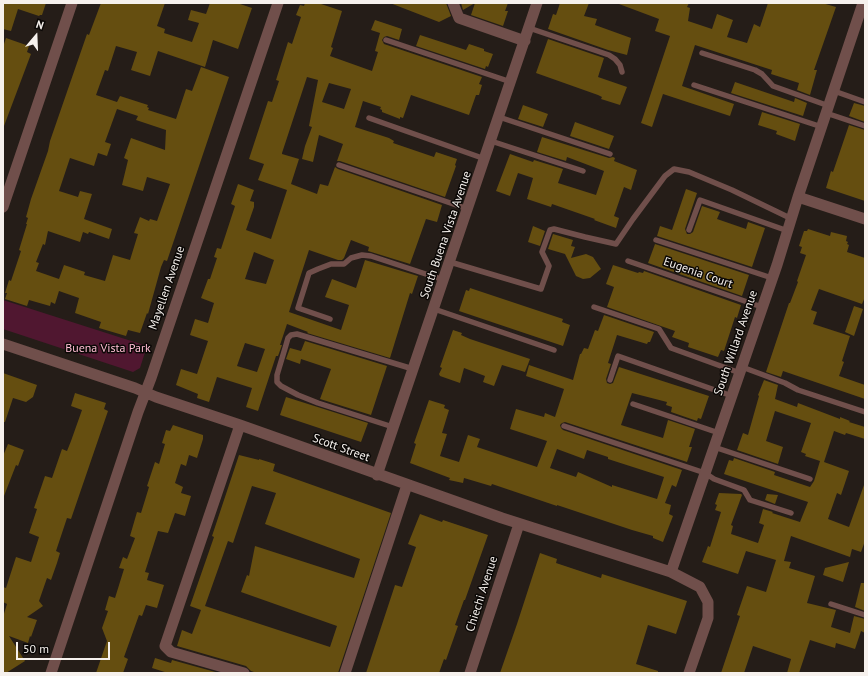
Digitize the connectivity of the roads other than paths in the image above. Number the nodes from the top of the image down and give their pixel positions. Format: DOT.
graph roads {
  1 [pos="72,3"];
  2 [pos="278,3"];
  3 [pos="453,3"];
  4 [pos="537,3"];
  5 [pos="863,3"];
  6 [pos="862,19"];
  7 [pos="529,28"];
  8 [pos="386,40"];
  9 [pos="525,41"];
  10 [pos="702,52"];
  11 [pos="622,72"];
  12 [pos="511,82"];
  13 [pos="694,84"];
  14 [pos="834,91"];
  15 [pos="865,102"];
  16 [pos="828,109"];
  17 [pos="499,117"];
  18 [pos="369,118"];
  19 [pos="865,126"];
  20 [pos="822,127"];
  21 [pos="491,141"];
  22 [pos="610,154"];
  23 [pos="485,160"];
  24 [pos="340,165"];
  25 [pos="583,171"];
  26 [pos="798,197"];
  27 [pos="3,207"];
  28 [pos="468,209"];
  29 [pos="792,219"];
  30 [pos="865,219"];
  31 [pos="689,230"];
  32 [pos="788,231"];
  33 [pos="656,240"];
  34 [pos="628,261"];
  35 [pos="450,262"];
  36 [pos="772,278"];
  37 [pos="444,280"];
  38 [pos="594,307"];
  39 [pos="762,307"];
  40 [pos="434,309"];
  41 [pos="330,319"];
  42 [pos="3,344"];
  43 [pos="554,350"];
  44 [pos="414,369"];
  45 [pos="741,370"];
  46 [pos="610,380"];
  47 [pos="145,392"];
  48 [pos="732,396"];
  49 [pos="633,404"];
  50 [pos="864,412"];
  51 [pos="240,425"];
  52 [pos="564,426"];
  53 [pos="393,427"];
  54 [pos="719,433"];
  55 [pos="714,447"];
  56 [pos="705,473"];
  57 [pos="377,475"];
  58 [pos="810,479"];
  59 [pos="407,485"];
  60 [pos="791,513"];
  61 [pos="519,524"];
  62 [pos="671,572"];
  63 [pos="832,604"];
  64 [pos="865,615"];
  65 [pos="51,673"];
  66 [pos="244,673"];
  67 [pos="345,673"];
  68 [pos="470,673"];
  69 [pos="689,673"];
  1 -- 27 [label="street"];
  2 -- 47 [label="street, Mayellen Avenue"];
  3 -- 9 [label="street"];
  4 -- 7 [label="street, South Buena Vista Avenue"];
  5 -- 6 [label="street, South Willard Avenue"];
  6 -- 14 [label="street, South Willard Avenue"];
  7 -- 9 [label="street, South Buena Vista Avenue"];
  7 -- 11 [label="lane"];
  8 -- 12 [label="lane"];
  9 -- 12 [label="street, South Buena Vista Avenue"];
  10 -- 16 [label="lane"];
  12 -- 17 [label="street, South Buena Vista Avenue"];
  13 -- 20 [label="lane"];
  14 -- 15 [label="lane"];
  14 -- 16 [label="street, South Willard Avenue"];
  16 -- 19 [label="lane"];
  16 -- 20 [label="street, South Willard Avenue"];
  17 -- 21 [label="street, South Buena Vista Avenue"];
  17 -- 22 [label="lane"];
  18 -- 23 [label="lane"];
  20 -- 26 [label="street, South Willard Avenue"];
  21 -- 23 [label="street, South Buena Vista Avenue"];
  21 -- 25 [label="lane"];
  23 -- 28 [label="street, South Buena Vista Avenue"];
  24 -- 28 [label="lane"];
  26 -- 29 [label="street, South Willard Avenue"];
  26 -- 30 [label="street"];
  28 -- 35 [label="street, South Buena Vista Avenue"];
  29 -- 32 [label="street, South Willard Avenue"];
  29 -- 35 [label="lane"];
  31 -- 32 [label="lane"];
  32 -- 36 [label="street, South Willard Avenue"];
  33 -- 36 [label="lane"];
  34 -- 39 [label="lane, Eugenia Court"];
  35 -- 37 [label="street, South Buena Vista Avenue"];
  36 -- 39 [label="street, South Willard Avenue"];
  37 -- 40 [label="street, South Buena Vista Avenue"];
  37 -- 41 [label="lane"];
  38 -- 45 [label="lane"];
  39 -- 45 [label="street, South Willard Avenue"];
  40 -- 43 [label="lane"];
  40 -- 44 [label="street, South Buena Vista Avenue"];
  42 -- 47 [label="street, Scott Street"];
  44 -- 53 [label="street, South Buena Vista Avenue"];
  44 -- 53 [label="lane"];
  45 -- 48 [label="street, South Willard Avenue"];
  45 -- 50 [label="lane"];
  46 -- 48 [label="lane"];
  47 -- 51 [label="street, Scott Street"];
  47 -- 65 [label="street, Mayellen Avenue"];
  48 -- 54 [label="street, South Willard Avenue"];
  49 -- 54 [label="lane"];
  51 -- 57 [label="street, Scott Street"];
  51 -- 66 [label="street"];
  52 -- 56 [label="lane"];
  53 -- 57 [label="street, South Buena Vista Avenue"];
  54 -- 55 [label="street, South Willard Avenue"];
  55 -- 56 [label="street, South Willard Avenue"];
  55 -- 58 [label="lane"];
  56 -- 60 [label="lane"];
  56 -- 62 [label="street, South Willard Avenue"];
  57 -- 59 [label="street, Scott Street"];
  59 -- 61 [label="street, Scott Street"];
  59 -- 67 [label="street"];
  61 -- 62 [label="street, Scott Street"];
  61 -- 68 [label="street, Chiechi Avenue"];
  62 -- 69 [label="street"];
  63 -- 64 [label="lane"];
}
